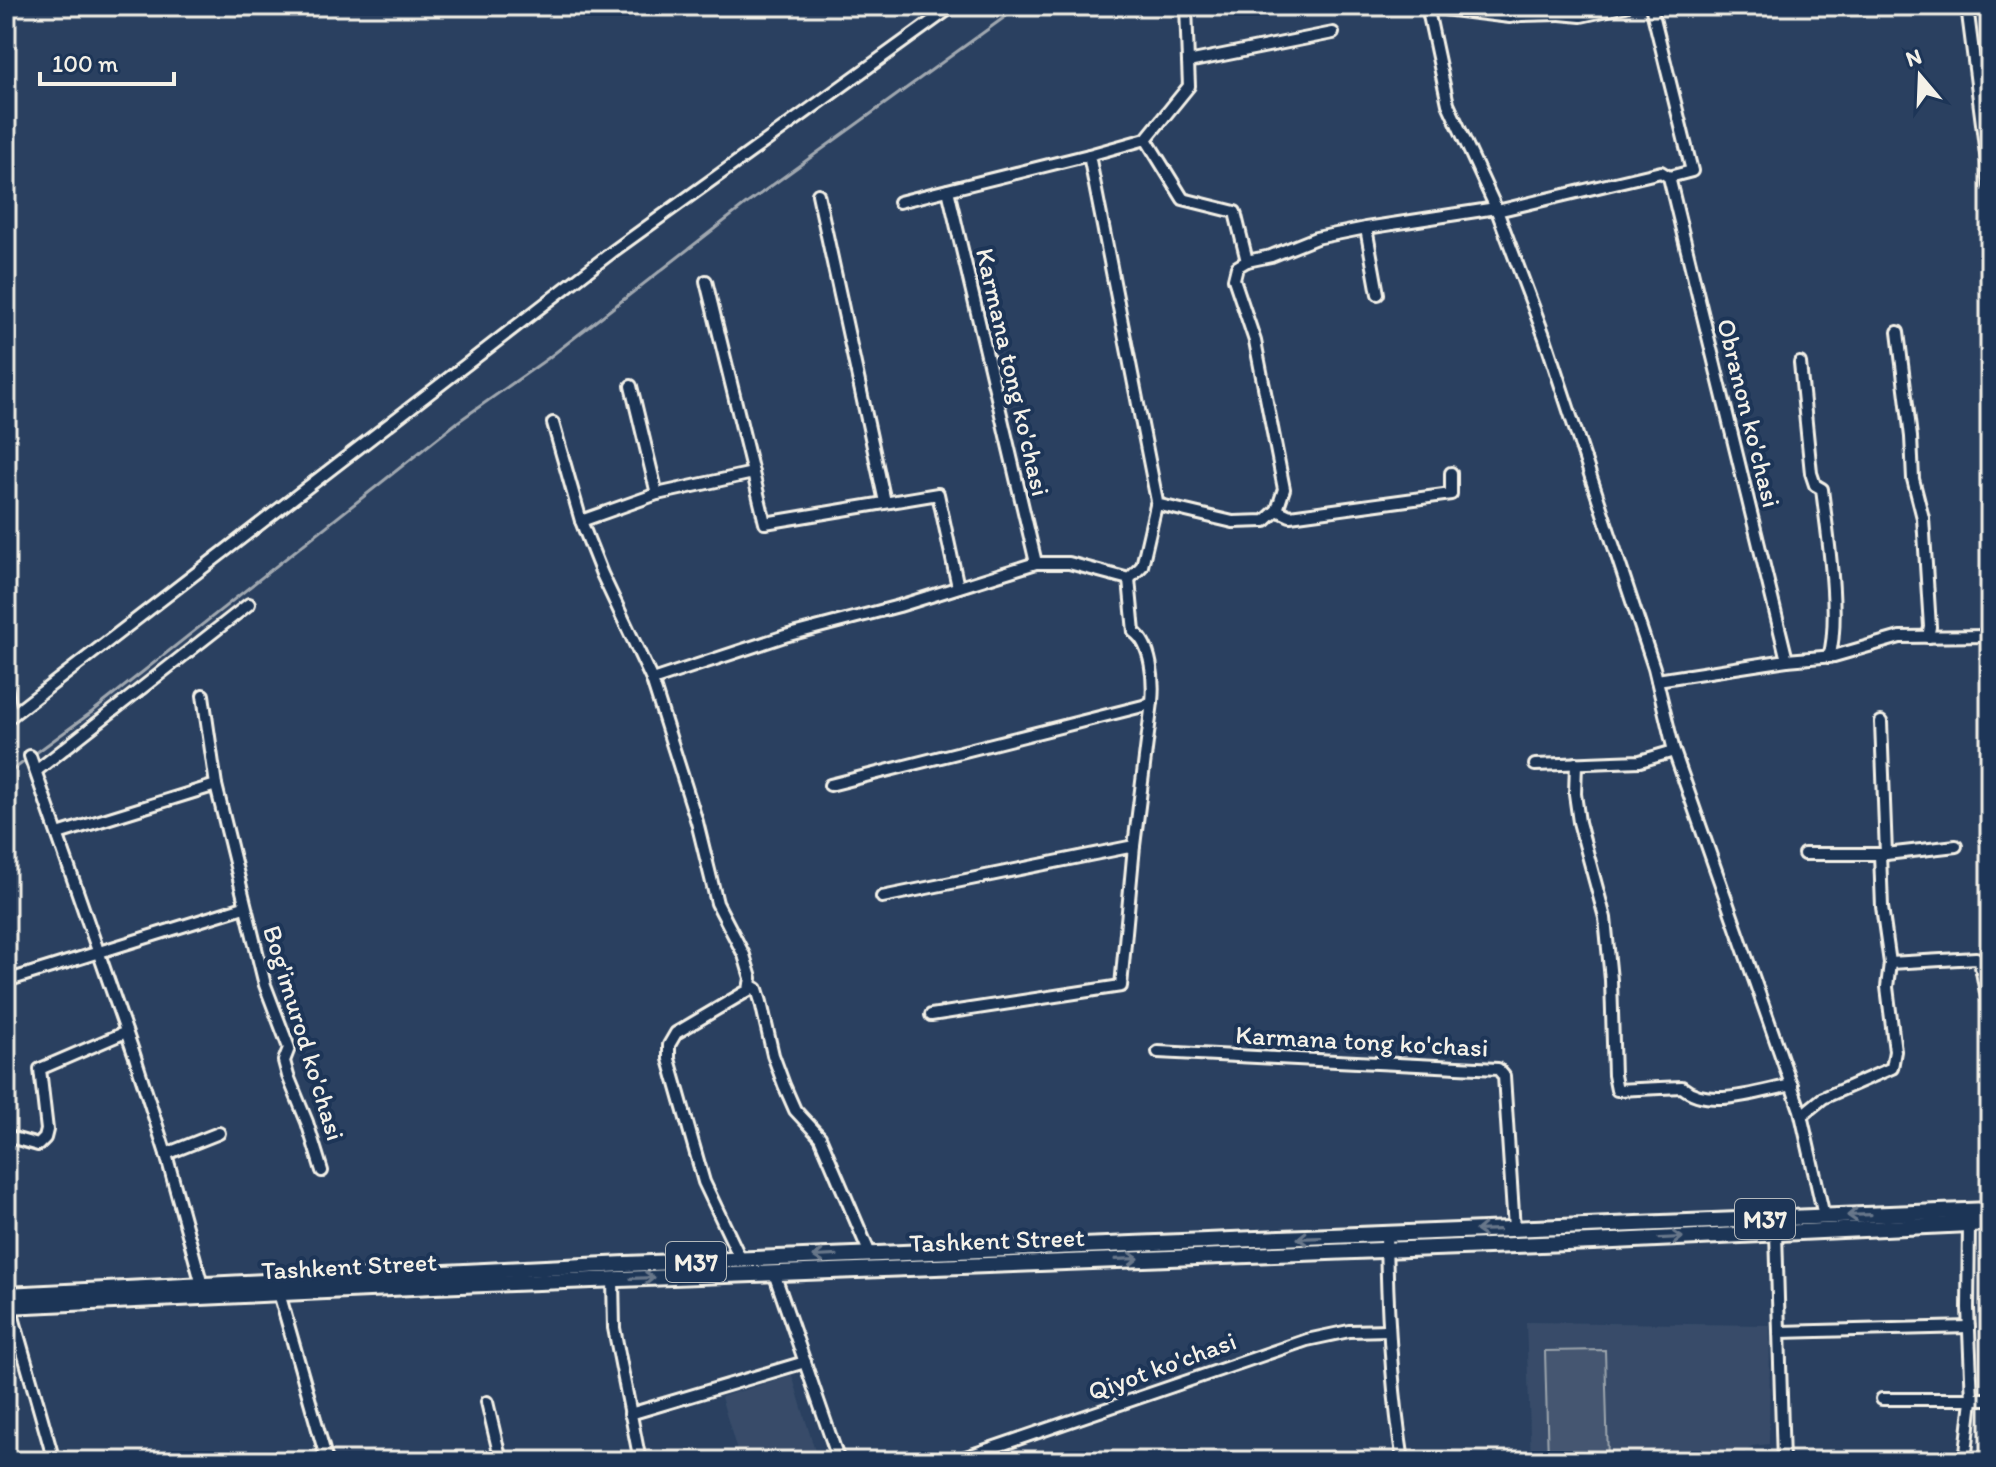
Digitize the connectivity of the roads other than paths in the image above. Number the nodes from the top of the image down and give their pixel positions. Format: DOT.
graph roads {
  1 [pos="953,6"];
  2 [pos="1186,6"];
  3 [pos="1427,6"];
  4 [pos="1626,6"];
  5 [pos="1651,6"];
  6 [pos="1967,6"];
  7 [pos="1559,10"];
  8 [pos="1333,33"];
  9 [pos="1188,62"];
  10 [pos="1146,139"];
  11 [pos="1089,155"];
  12 [pos="1669,177"];
  13 [pos="1990,186"];
  14 [pos="948,190"];
  15 [pos="818,194"];
  16 [pos="899,202"];
  17 [pos="1496,210"];
  18 [pos="1366,228"];
  19 [pos="1247,261"];
  20 [pos="706,281"];
  21 [pos="1378,294"];
  22 [pos="1898,332"];
  23 [pos="1800,363"];
  24 [pos="631,386"];
  25 [pos="553,423"];
  26 [pos="753,473"];
  27 [pos="1451,473"];
  28 [pos="657,494"];
  29 [pos="885,502"];
  30 [pos="1156,504"];
  31 [pos="1277,510"];
  32 [pos="581,521"];
  33 [pos="1036,563"];
  34 [pos="1129,579"];
  35 [pos="958,587"];
  36 [pos="249,604"];
  37 [pos="1990,636"];
  38 [pos="1928,637"];
  39 [pos="1829,657"];
  40 [pos="1787,660"];
  41 [pos="652,680"];
  42 [pos="1657,680"];
  43 [pos="6,686"];
  44 [pos="203,695"];
  45 [pos="1152,702"];
  46 [pos="9,717"];
  47 [pos="1881,722"];
  48 [pos="1674,751"];
  49 [pos="30,756"];
  50 [pos="1576,763"];
  51 [pos="1535,765"];
  52 [pos="36,771"];
  53 [pos="216,785"];
  54 [pos="830,785"];
  55 [pos="58,834"];
  56 [pos="1134,846"];
  57 [pos="1956,846"];
  58 [pos="1804,854"];
  59 [pos="1883,854"];
  60 [pos="882,897"];
  61 [pos="244,907"];
  62 [pos="97,953"];
  63 [pos="1890,963"];
  64 [pos="6,981"];
  65 [pos="750,985"];
  66 [pos="1990,1014"];
  67 [pos="931,1015"];
  68 [pos="126,1032"];
  69 [pos="1158,1052"];
  70 [pos="1792,1085"];
  71 [pos="1802,1115"];
  72 [pos="219,1133"];
  73 [pos="6,1136"];
  74 [pos="166,1154"];
  75 [pos="322,1171"];
  76 [pos="1990,1210"];
  77 [pos="1824,1216"];
  78 [pos="1990,1223"];
  79 [pos="1969,1224"];
  80 [pos="1514,1229"];
  81 [pos="1776,1233"];
  82 [pos="1386,1242"];
  83 [pos="870,1254"];
  84 [pos="741,1260"];
  85 [pos="774,1273"];
  86 [pos="613,1279"];
  87 [pos="202,1285"];
  88 [pos="279,1293"];
  89 [pos="7,1302"];
  90 [pos="1969,1327"];
  91 [pos="1389,1330"];
  92 [pos="1780,1332"];
  93 [pos="805,1362"];
  94 [pos="1882,1399"];
  95 [pos="1990,1399"];
  96 [pos="1972,1400"];
  97 [pos="487,1402"];
  98 [pos="630,1414"];
  99 [pos="54,1461"];
  100 [pos="327,1461"];
  101 [pos="501,1461"];
  102 [pos="640,1461"];
  103 [pos="839,1461"];
  104 [pos="954,1461"];
  105 [pos="1403,1461"];
  106 [pos="1783,1461"];
  107 [pos="1965,1461"];
  1 -- 46 [label="street"];
  2 -- 9 [label="street"];
  3 -- 7 [label="street"];
  3 -- 17 [label="street"];
  4 -- 7 [label="street"];
  5 -- 12 [label="street"];
  6 -- 13 [label="street"];
  8 -- 9 [label="street"];
  9 -- 10 [label="street"];
  10 -- 11 [label="street"];
  10 -- 19 [label="street"];
  11 -- 14 [label="street"];
  11 -- 30 [label="street"];
  12 -- 17 [label="street"];
  12 -- 40 [label="street, Obranon ko'chasi"];
  14 -- 16 [label="street"];
  14 -- 33 [label="street, Karmana tong ko'chasi"];
  15 -- 29 [label="street"];
  17 -- 18 [label="street"];
  17 -- 42 [label="street"];
  18 -- 19 [label="street"];
  18 -- 21 [label="street"];
  19 -- 31 [label="street"];
  20 -- 26 [label="street"];
  22 -- 38 [label="street"];
  23 -- 39 [label="street, Obranon ko'chasi"];
  24 -- 28 [label="street"];
  25 -- 32 [label="street"];
  26 -- 28 [label="street"];
  26 -- 29 [label="street"];
  27 -- 31 [label="street"];
  28 -- 32 [label="street"];
  29 -- 35 [label="street"];
  30 -- 31 [label="street"];
  30 -- 34 [label="street"];
  32 -- 41 [label="street"];
  33 -- 34 [label="street"];
  33 -- 35 [label="street"];
  34 -- 45 [label="street"];
  35 -- 41 [label="street"];
  36 -- 52 [label="street"];
  37 -- 38 [label="street"];
  38 -- 39 [label="street"];
  39 -- 40 [label="street"];
  40 -- 42 [label="street"];
  41 -- 65 [label="street"];
  42 -- 48 [label="street"];
  43 -- 46 [label="street"];
  44 -- 53 [label="street, Bog'imurod ko'chasi"];
  45 -- 54 [label="street"];
  45 -- 56 [label="street"];
  47 -- 59 [label="street"];
  48 -- 50 [label="street"];
  48 -- 70 [label="street"];
  49 -- 52 [label="street"];
  50 -- 51 [label="street"];
  50 -- 70 [label="street"];
  52 -- 55 [label="street"];
  53 -- 55 [label="street"];
  53 -- 61 [label="street, Bog'imurod ko'chasi"];
  55 -- 62 [label="street"];
  56 -- 60 [label="street"];
  56 -- 67 [label="street"];
  57 -- 59 [label="street"];
  58 -- 59 [label="street"];
  59 -- 63 [label="street"];
  61 -- 62 [label="street, Bog'imurod ko'chasi"];
  61 -- 75 [label="street, Bog'imurod ko'chasi"];
  62 -- 64 [label="street, Bog'imurod ko'chasi"];
  62 -- 68 [label="street"];
  63 -- 66 [label="street"];
  63 -- 71 [label="street"];
  65 -- 83 [label="street"];
  65 -- 84 [label="street"];
  68 -- 73 [label="street"];
  68 -- 74 [label="street"];
  69 -- 80 [label="street, Karmana tong ko'chasi"];
  70 -- 71 [label="street"];
  71 -- 77 [label="street"];
  72 -- 74 [label="street"];
  74 -- 87 [label="street"];
  76 -- 77 [label="highway, M37, one-way"];
  77 -- 80 [label="highway, M37"];
  78 -- 79 [label="highway, Tashkent Street / M37"];
  79 -- 81 [label="highway, Tashkent Street / M37"];
  79 -- 90 [label="street"];
  80 -- 82 [label="highway, M37, one-way"];
  82 -- 81 [label="highway, Tashkent Street / M37, one-way"];
  81 -- 92 [label="street"];
  82 -- 83 [label="highway, Tashkent Street / M37, one-way"];
  85 -- 82 [label="highway, Tashkent Street / M37, one-way"];
  82 -- 91 [label="street"];
  83 -- 84 [label="highway, Tashkent Street / M37, one-way"];
  84 -- 87 [label="highway, Tashkent Street / M37"];
  86 -- 85 [label="highway, Tashkent Street / M37, one-way"];
  85 -- 93 [label="street"];
  86 -- 88 [label="highway, Tashkent Street / M37"];
  86 -- 98 [label="street"];
  87 -- 89 [label="highway, Tashkent Street / M37"];
  88 -- 89 [label="highway, Tashkent Street / M37"];
  88 -- 100 [label="street"];
  89 -- 99 [label="street"];
  90 -- 92 [label="street"];
  90 -- 96 [label="street"];
  91 -- 104 [label="street, Qiyot ko'chasi"];
  91 -- 105 [label="street"];
  92 -- 106 [label="street"];
  93 -- 98 [label="street"];
  93 -- 103 [label="street"];
  94 -- 96 [label="street"];
  95 -- 96 [label="street"];
  96 -- 107 [label="street"];
  97 -- 101 [label="street"];
  98 -- 102 [label="street"];
}
